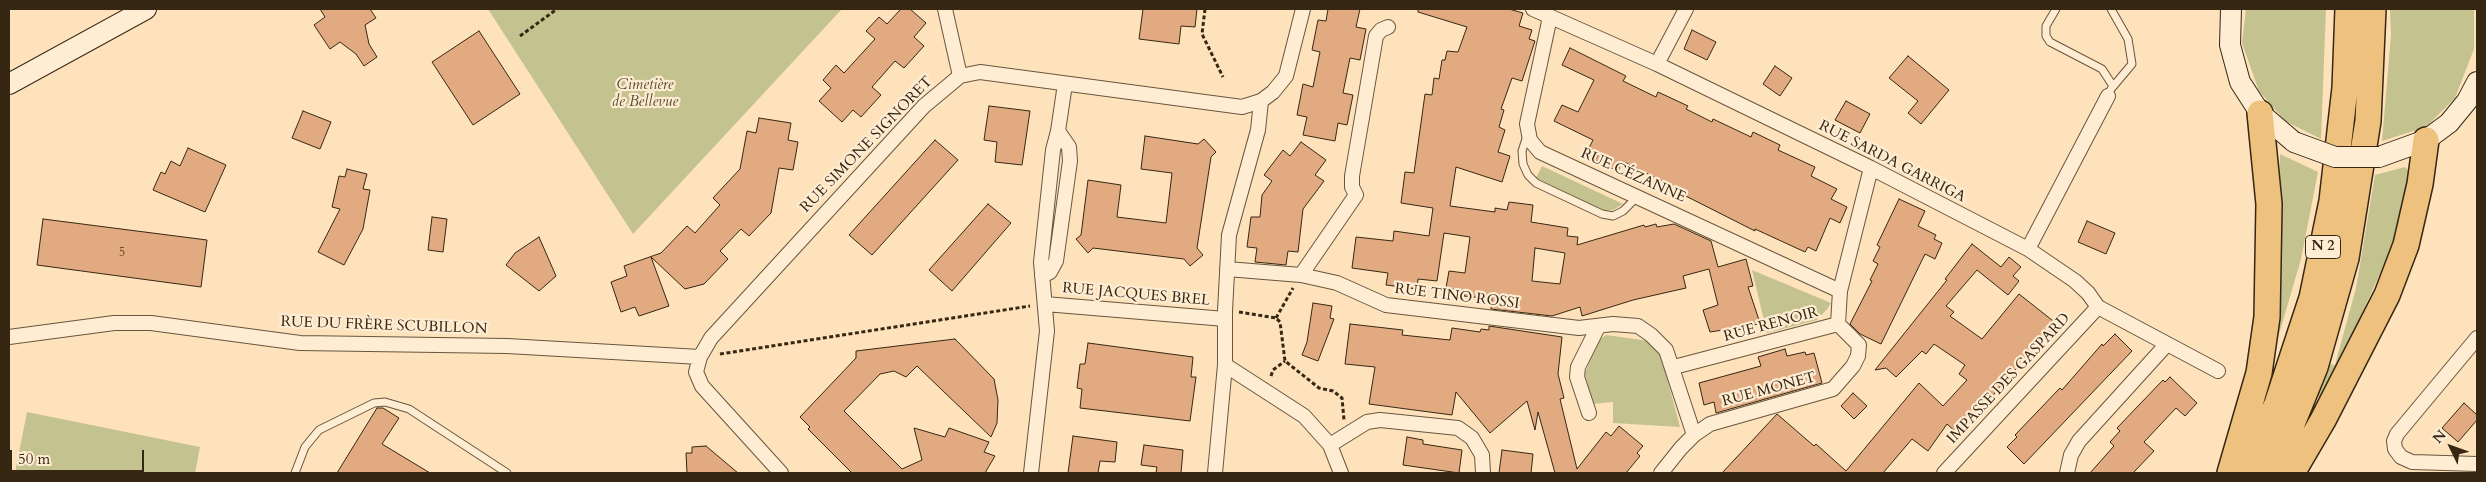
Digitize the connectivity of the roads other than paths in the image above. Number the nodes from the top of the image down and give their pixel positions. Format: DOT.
graph roads {
  1 [pos="146,9"];
  2 [pos="945,9"];
  3 [pos="1303,9"];
  4 [pos="1533,9"];
  5 [pos="1686,9"];
  6 [pos="2056,9"];
  7 [pos="2111,9"];
  8 [pos="2231,9"];
  9 [pos="2348,9"];
  10 [pos="2373,9"];
  11 [pos="1550,17"];
  12 [pos="1388,27"];
  13 [pos="1657,64"];
  14 [pos="960,76"];
  15 [pos="2477,82"];
  16 [pos="9,84"];
  17 [pos="1065,84"];
  18 [pos="2110,91"];
  19 [pos="2472,100"];
  20 [pos="1261,101"];
  21 [pos="2260,113"];
  22 [pos="1528,133"];
  23 [pos="2426,140"];
  24 [pos="1871,168"];
  25 [pos="1638,196"];
  26 [pos="2028,249"];
  27 [pos="1227,268"];
  28 [pos="1301,275"];
  29 [pos="1840,291"];
  30 [pos="1045,304"];
  31 [pos="2098,307"];
  32 [pos="1225,315"];
  33 [pos="1838,324"];
  34 [pos="1598,327"];
  35 [pos="9,337"];
  36 [pos="2477,338"];
  37 [pos="2167,344"];
  38 [pos="700,357"];
  39 [pos="1226,365"];
  40 [pos="1674,367"];
  41 [pos="2218,371"];
  42 [pos="1589,413"];
  43 [pos="1694,435"];
  44 [pos="1330,445"];
  45 [pos="2477,464"];
  46 [pos="295,473"];
  47 [pos="507,473"];
  48 [pos="781,473"];
  49 [pos="1031,473"];
  50 [pos="1215,473"];
  51 [pos="1341,473"];
  52 [pos="1483,473"];
  53 [pos="1661,473"];
  54 [pos="1944,473"];
  55 [pos="2067,473"];
  56 [pos="2230,473"];
  57 [pos="2245,473"];
  58 [pos="2272,473"];
  59 [pos="2292,473"];
  1 -- 16 [label="main road"];
  2 -- 14 [label="street"];
  3 -- 20 [label="street"];
  4 -- 11 [label="street, RUE SARDA GARRIGA"];
  5 -- 13 [label="street"];
  6 -- 18 [label="lane"];
  7 -- 18 [label="lane"];
  8 -- 21 [label="main road"];
  9 -- 57 [label="highway, N 2"];
  10 -- 58 [label="highway, N 2"];
  11 -- 13 [label="street, RUE SARDA GARRIGA"];
  11 -- 22 [label="street"];
  12 -- 28 [label="street"];
  13 -- 24 [label="street, RUE SARDA GARRIGA"];
  14 -- 17 [label="street"];
  14 -- 38 [label="street, RUE SIMONE SIGNORET"];
  15 -- 19 [label="main road"];
  17 -- 20 [label="street"];
  17 -- 30 [label="street"];
  18 -- 26 [label="street"];
  19 -- 23 [label="main road"];
  20 -- 27 [label="street"];
  21 -- 23 [label="main road, bridge"];
  21 -- 56 [label="highway"];
  22 -- 25 [label="street, RUE CÉZANNE"];
  22 -- 25 [label="lane"];
  23 -- 59 [label="highway"];
  24 -- 26 [label="street, RUE SARDA GARRIGA"];
  24 -- 29 [label="street, RUE RENOIR"];
  25 -- 29 [label="street, RUE CÉZANNE"];
  26 -- 31 [label="street, RUE SARDA GARRIGA"];
  27 -- 28 [label="street, RUE TINO ROSSI"];
  27 -- 32 [label="street"];
  28 -- 34 [label="street, RUE TINO ROSSI"];
  29 -- 33 [label="street, RUE RENOIR"];
  30 -- 32 [label="street, RUE JACQUES BREL"];
  30 -- 49 [label="street"];
  31 -- 37 [label="street, RUE SARDA GARRIGA"];
  31 -- 54 [label="street, IMPASSE DES GASPARD"];
  32 -- 39 [label="street"];
  33 -- 40 [label="street, RUE RENOIR"];
  33 -- 43 [label="street, RUE MONET"];
  34 -- 40 [label="street, RUE TINO ROSSI"];
  34 -- 42 [label="street"];
  35 -- 38 [label="street, RUE DU FRÈRE SCUBILLON"];
  36 -- 45 [label="street"];
  37 -- 41 [label="street, RUE SARDA GARRIGA"];
  37 -- 55 [label="street"];
  38 -- 48 [label="street"];
  39 -- 44 [label="street"];
  39 -- 50 [label="street"];
  40 -- 43 [label="street, RUE TINO ROSSI"];
  43 -- 53 [label="street"];
  44 -- 51 [label="street"];
  44 -- 52 [label="street"];
  46 -- 47 [label="lane"];
}
